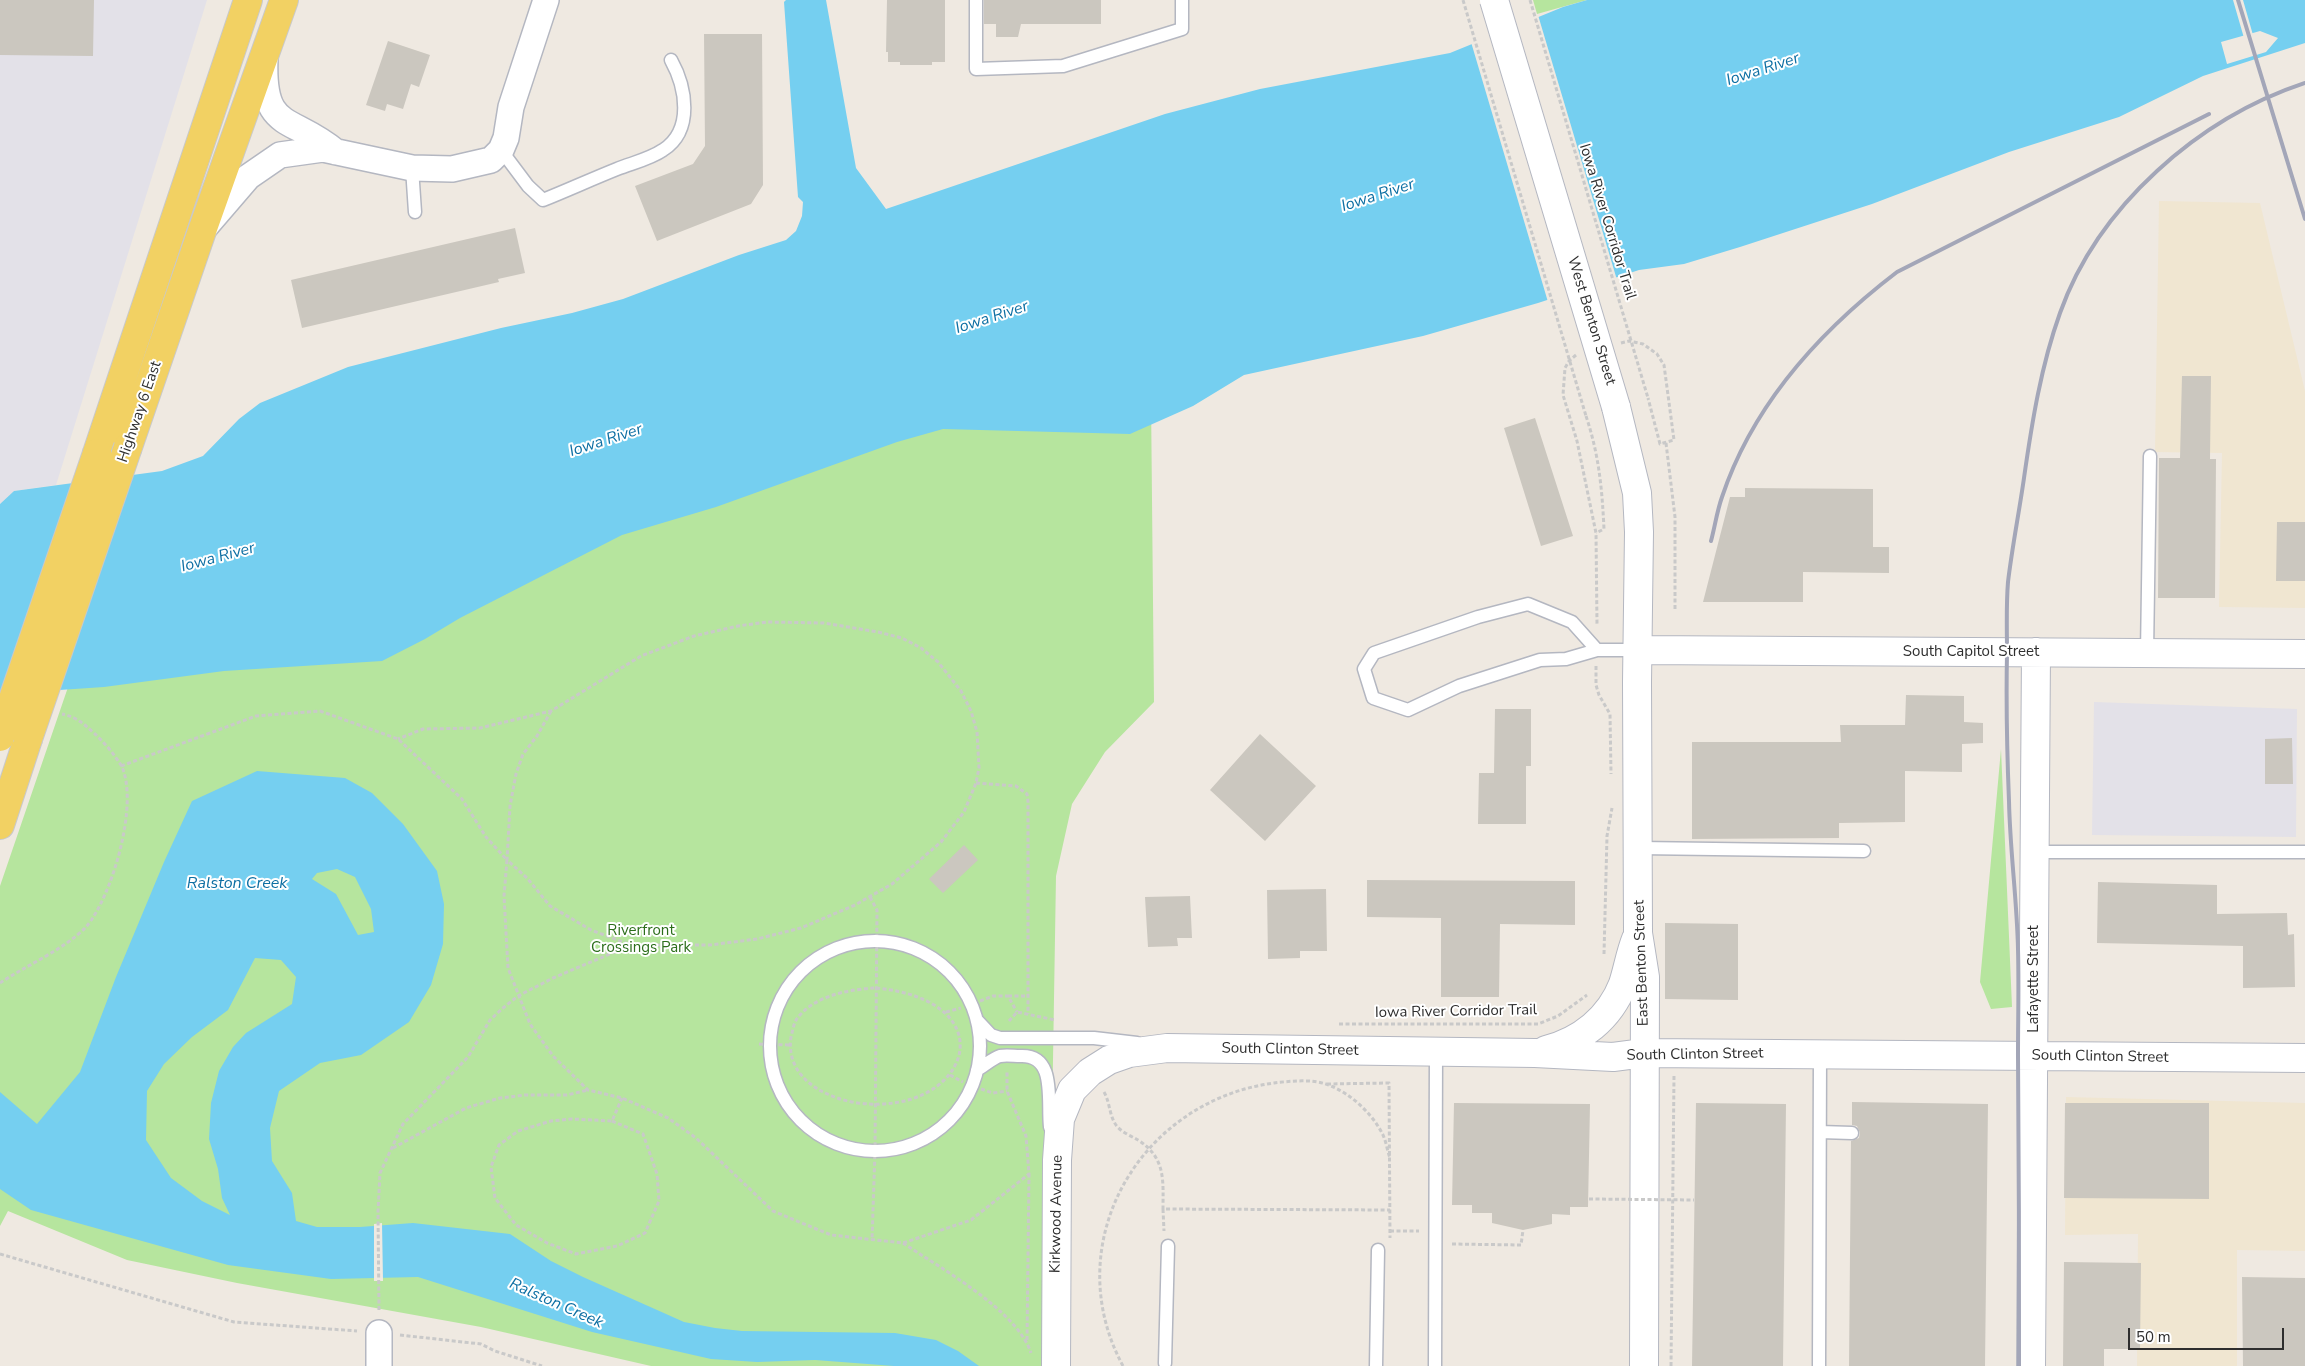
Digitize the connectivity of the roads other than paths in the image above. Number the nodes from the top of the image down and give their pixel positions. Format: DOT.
graph roads {
  1 [pos="248,0"];
  2 [pos="284,0"];
  3 [pos="546,0"];
  4 [pos="976,0"];
  5 [pos="1182,0"];
  6 [pos="1494,0"];
  7 [pos="266,52"];
  8 [pos="671,60"];
  9 [pos="501,150"];
  10 [pos="336,152"];
  11 [pos="412,168"];
  12 [pos="415,212"];
  13 [pos="202,231"];
  14 [pos="2150,456"];
  15 [pos="1597,650"];
  16 [pos="1638,650"];
  17 [pos="2036,652"];
  18 [pos="2148,653"];
  19 [pos="2305,654"];
  20 [pos="0,738"];
  21 [pos="0,825"];
  22 [pos="1639,848"];
  23 [pos="1864,851"];
  24 [pos="2034,852"];
  25 [pos="2305,852"];
  26 [pos="1638,933"];
  27 [pos="976,1019"];
  28 [pos="1167,1048"];
  29 [pos="1436,1051"];
  30 [pos="1644,1052"];
  31 [pos="1535,1053"];
  32 [pos="1820,1054"];
  33 [pos="2033,1056"];
  34 [pos="2305,1058"];
  35 [pos="977,1070"];
  36 [pos="1090,1072"];
  37 [pos="1820,1132"];
  38 [pos="1852,1133"];
  39 [pos="1057,1160"];
  40 [pos="1168,1246"];
  41 [pos="1378,1250"];
  42 [pos="379,1325"];
  43 [pos="1641,1360"];
  44 [pos="1044,1362"];
  45 [pos="1165,1363"];
  46 [pos="379,1366"];
  47 [pos="1376,1366"];
  48 [pos="1435,1366"];
  49 [pos="1819,1366"];
  50 [pos="2031,1366"];
  1 -- 20 [label="main road, Highway 6 East, bridge"];
  2 -- 7 [label="main road, Highway 6 East"];
  3 -- 9 [label="street"];
  4 -- 5 [label="lane"];
  6 -- 16 [label="street, West Benton Street, bridge"];
  7 -- 10 [label="street"];
  7 -- 13 [label="main road, Highway 6 East"];
  8 -- 9 [label="lane"];
  9 -- 11 [label="street"];
  10 -- 11 [label="street"];
  10 -- 13 [label="street"];
  11 -- 12 [label="lane"];
  13 -- 21 [label="main road, Highway 6 East, bridge"];
  14 -- 18 [label="lane"];
  15 -- 15 [label="lane"];
  15 -- 16 [label="lane"];
  16 -- 17 [label="street, South Capitol Street"];
  16 -- 22 [label="street, East Benton Street"];
  17 -- 18 [label="street, South Capitol Street"];
  17 -- 24 [label="street, Lafayette Street"];
  18 -- 19 [label="street, South Capitol Street"];
  22 -- 23 [label="lane"];
  22 -- 26 [label="street, East Benton Street"];
  24 -- 25 [label="lane"];
  24 -- 33 [label="street, Lafayette Street"];
  26 -- 30 [label="street, East Benton Street"];
  26 -- 31 [label="street"];
  27 -- 28 [label="lane"];
  27 -- 35 [label="lane"];
  27 -- 35 [label="lane"];
  28 -- 29 [label="street, South Clinton Street"];
  28 -- 36 [label="street, South Clinton Street"];
  29 -- 31 [label="street, South Clinton Street"];
  29 -- 48 [label="lane"];
  30 -- 31 [label="street, South Clinton Street"];
  30 -- 32 [label="street, South Clinton Street"];
  30 -- 43 [label="street, East Benton Street"];
  32 -- 33 [label="street, South Clinton Street"];
  32 -- 37 [label="lane"];
  33 -- 34 [label="street, South Clinton Street"];
  33 -- 50 [label="street, Lafayette Street"];
  35 -- 39 [label="lane"];
  36 -- 39 [label="street, Kirkwood Avenue"];
  37 -- 38 [label="lane"];
  37 -- 49 [label="lane"];
  39 -- 44 [label="street, Kirkwood Avenue"];
  40 -- 45 [label="lane"];
  41 -- 47 [label="lane"];
  42 -- 46 [label="street"];
}
